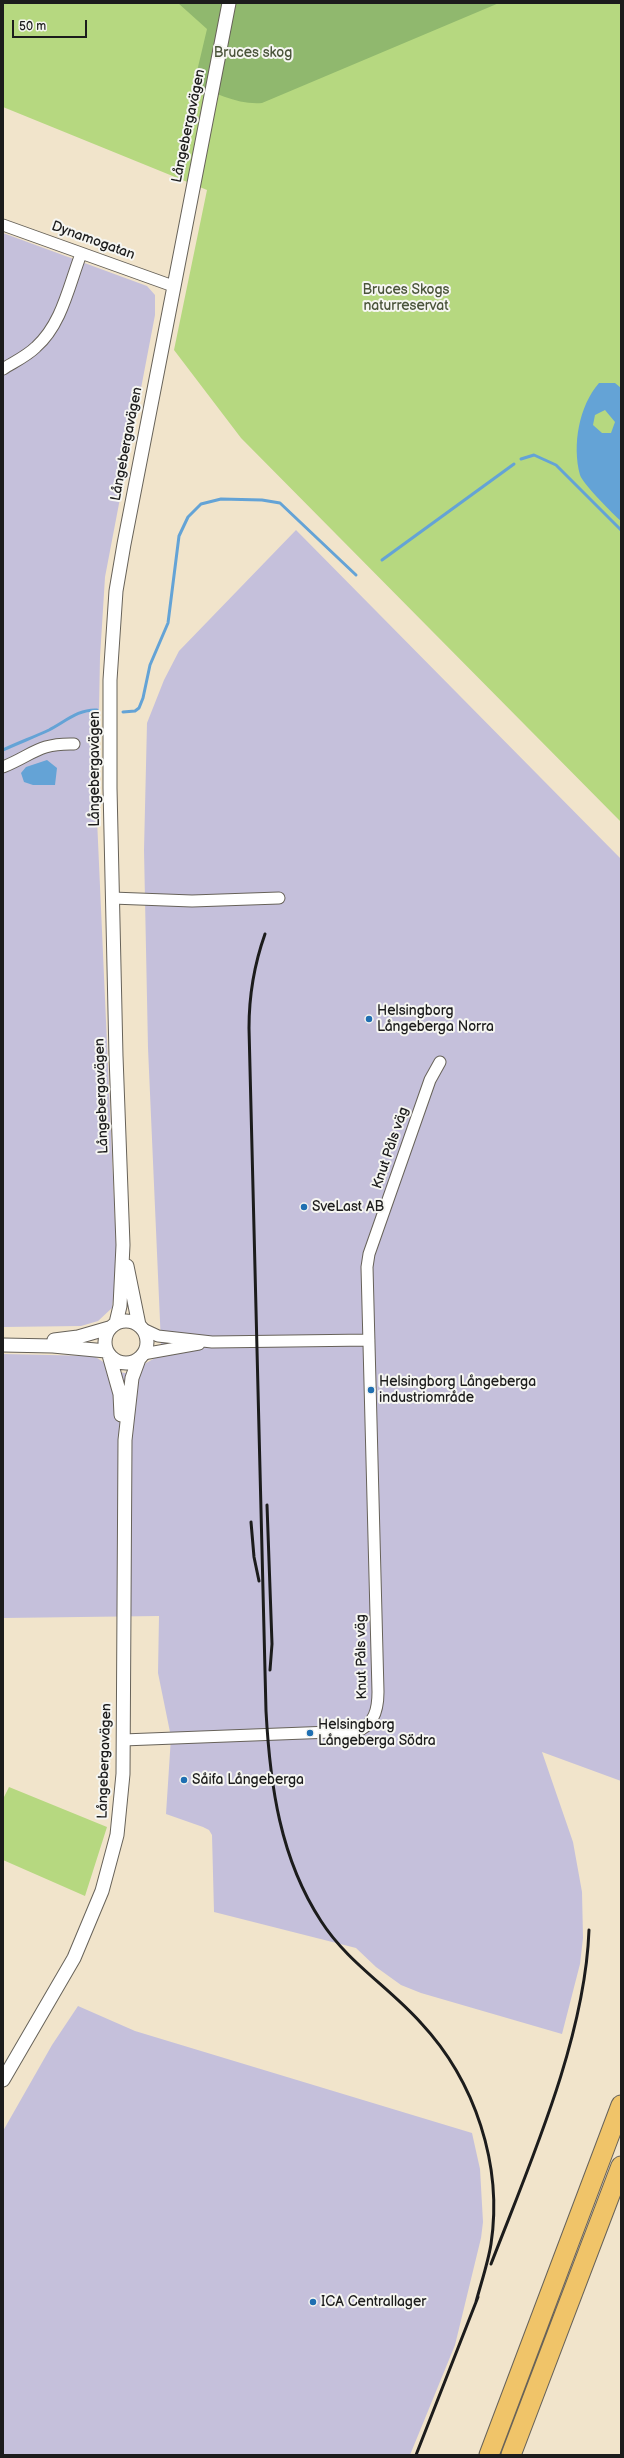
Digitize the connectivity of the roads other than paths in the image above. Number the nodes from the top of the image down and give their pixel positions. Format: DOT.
graph roads {
  1 [pos="229,3"];
  2 [pos="3,225"];
  3 [pos="81,254"];
  4 [pos="173,286"];
  5 [pos="3,369"];
  6 [pos="74,744"];
  7 [pos="3,767"];
  8 [pos="112,898"];
  9 [pos="279,898"];
  10 [pos="440,1062"];
  11 [pos="123,1244"];
  12 [pos="113,1325"];
  13 [pos="141,1327"];
  14 [pos="369,1340"];
  15 [pos="212,1342"];
  16 [pos="8,1345"];
  17 [pos="108,1353"];
  18 [pos="141,1356"];
  19 [pos="125,1440"];
  20 [pos="123,1740"];
  21 [pos="3,2080"];
  22 [pos="621,2105"];
  23 [pos="621,2166"];
  24 [pos="489,2455"];
  25 [pos="511,2455"];
  1 -- 4 [label="street, Långebergavägen"];
  2 -- 3 [label="street, Dynamogatan"];
  3 -- 4 [label="street, Dynamogatan"];
  3 -- 5 [label="street"];
  4 -- 8 [label="street, Långebergavägen"];
  6 -- 7 [label="street"];
  8 -- 9 [label="street"];
  8 -- 11 [label="street, Långebergavägen"];
  10 -- 14 [label="street, Knut Påls väg"];
  11 -- 12 [label="street, Långebergavägen"];
  11 -- 13 [label="street, Långebergavägen"];
  12 -- 13 [label="street"];
  12 -- 16 [label="street"];
  12 -- 17 [label="street"];
  13 -- 15 [label="street"];
  13 -- 18 [label="street"];
  14 -- 15 [label="street"];
  14 -- 20 [label="street, Knut Påls väg"];
  15 -- 18 [label="street"];
  16 -- 17 [label="street"];
  17 -- 18 [label="street"];
  17 -- 19 [label="street, Långebergavägen"];
  18 -- 19 [label="street, Långebergavägen"];
  19 -- 20 [label="street, Långebergavägen"];
  20 -- 21 [label="street, Långebergavägen"];
  22 -- 24 [label="highway"];
  23 -- 25 [label="highway"];
}
